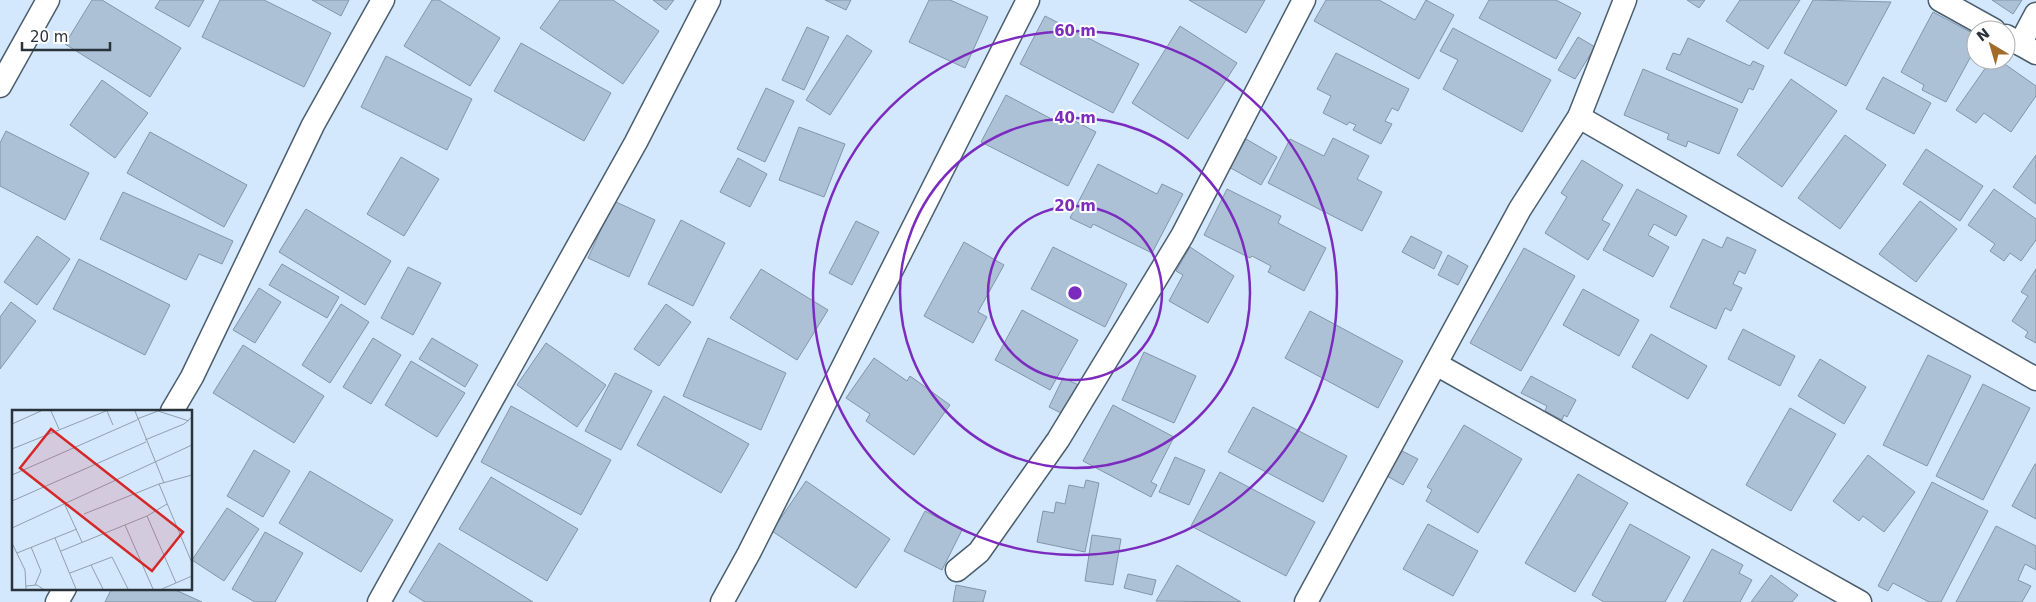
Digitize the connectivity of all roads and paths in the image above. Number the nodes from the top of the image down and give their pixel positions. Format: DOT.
graph roads {
  1 [pos="48,0"];
  2 [pos="383,0"];
  3 [pos="710,0"];
  4 [pos="1028,0"];
  5 [pos="1304,0"];
  6 [pos="1625,0"];
  7 [pos="1940,0"];
  8 [pos="2036,14"];
  9 [pos="1976,20"];
  10 [pos="2021,45"];
  11 [pos="0,86"];
  12 [pos="1580,117"];
  13 [pos="1436,364"];
  14 [pos="2036,379"];
  15 [pos="173,410"];
  16 [pos="957,570"];
  17 [pos="64,590"];
  18 [pos="57,602"];
  19 [pos="379,602"];
  20 [pos="722,602"];
  21 [pos="1306,602"];
  22 [pos="1860,602"];
  1 -- 11 [label="street"];
  2 -- 15 [label="street"];
  3 -- 19 [label="street"];
  4 -- 20 [label="street"];
  5 -- 16 [label="street"];
  6 -- 12 [label="street"];
  7 -- 9 [label="street"];
  8 -- 10 [label="street"];
  12 -- 13 [label="street"];
  12 -- 14 [label="street"];
  13 -- 21 [label="street"];
  13 -- 22 [label="street"];
  17 -- 18 [label="street"];
}
